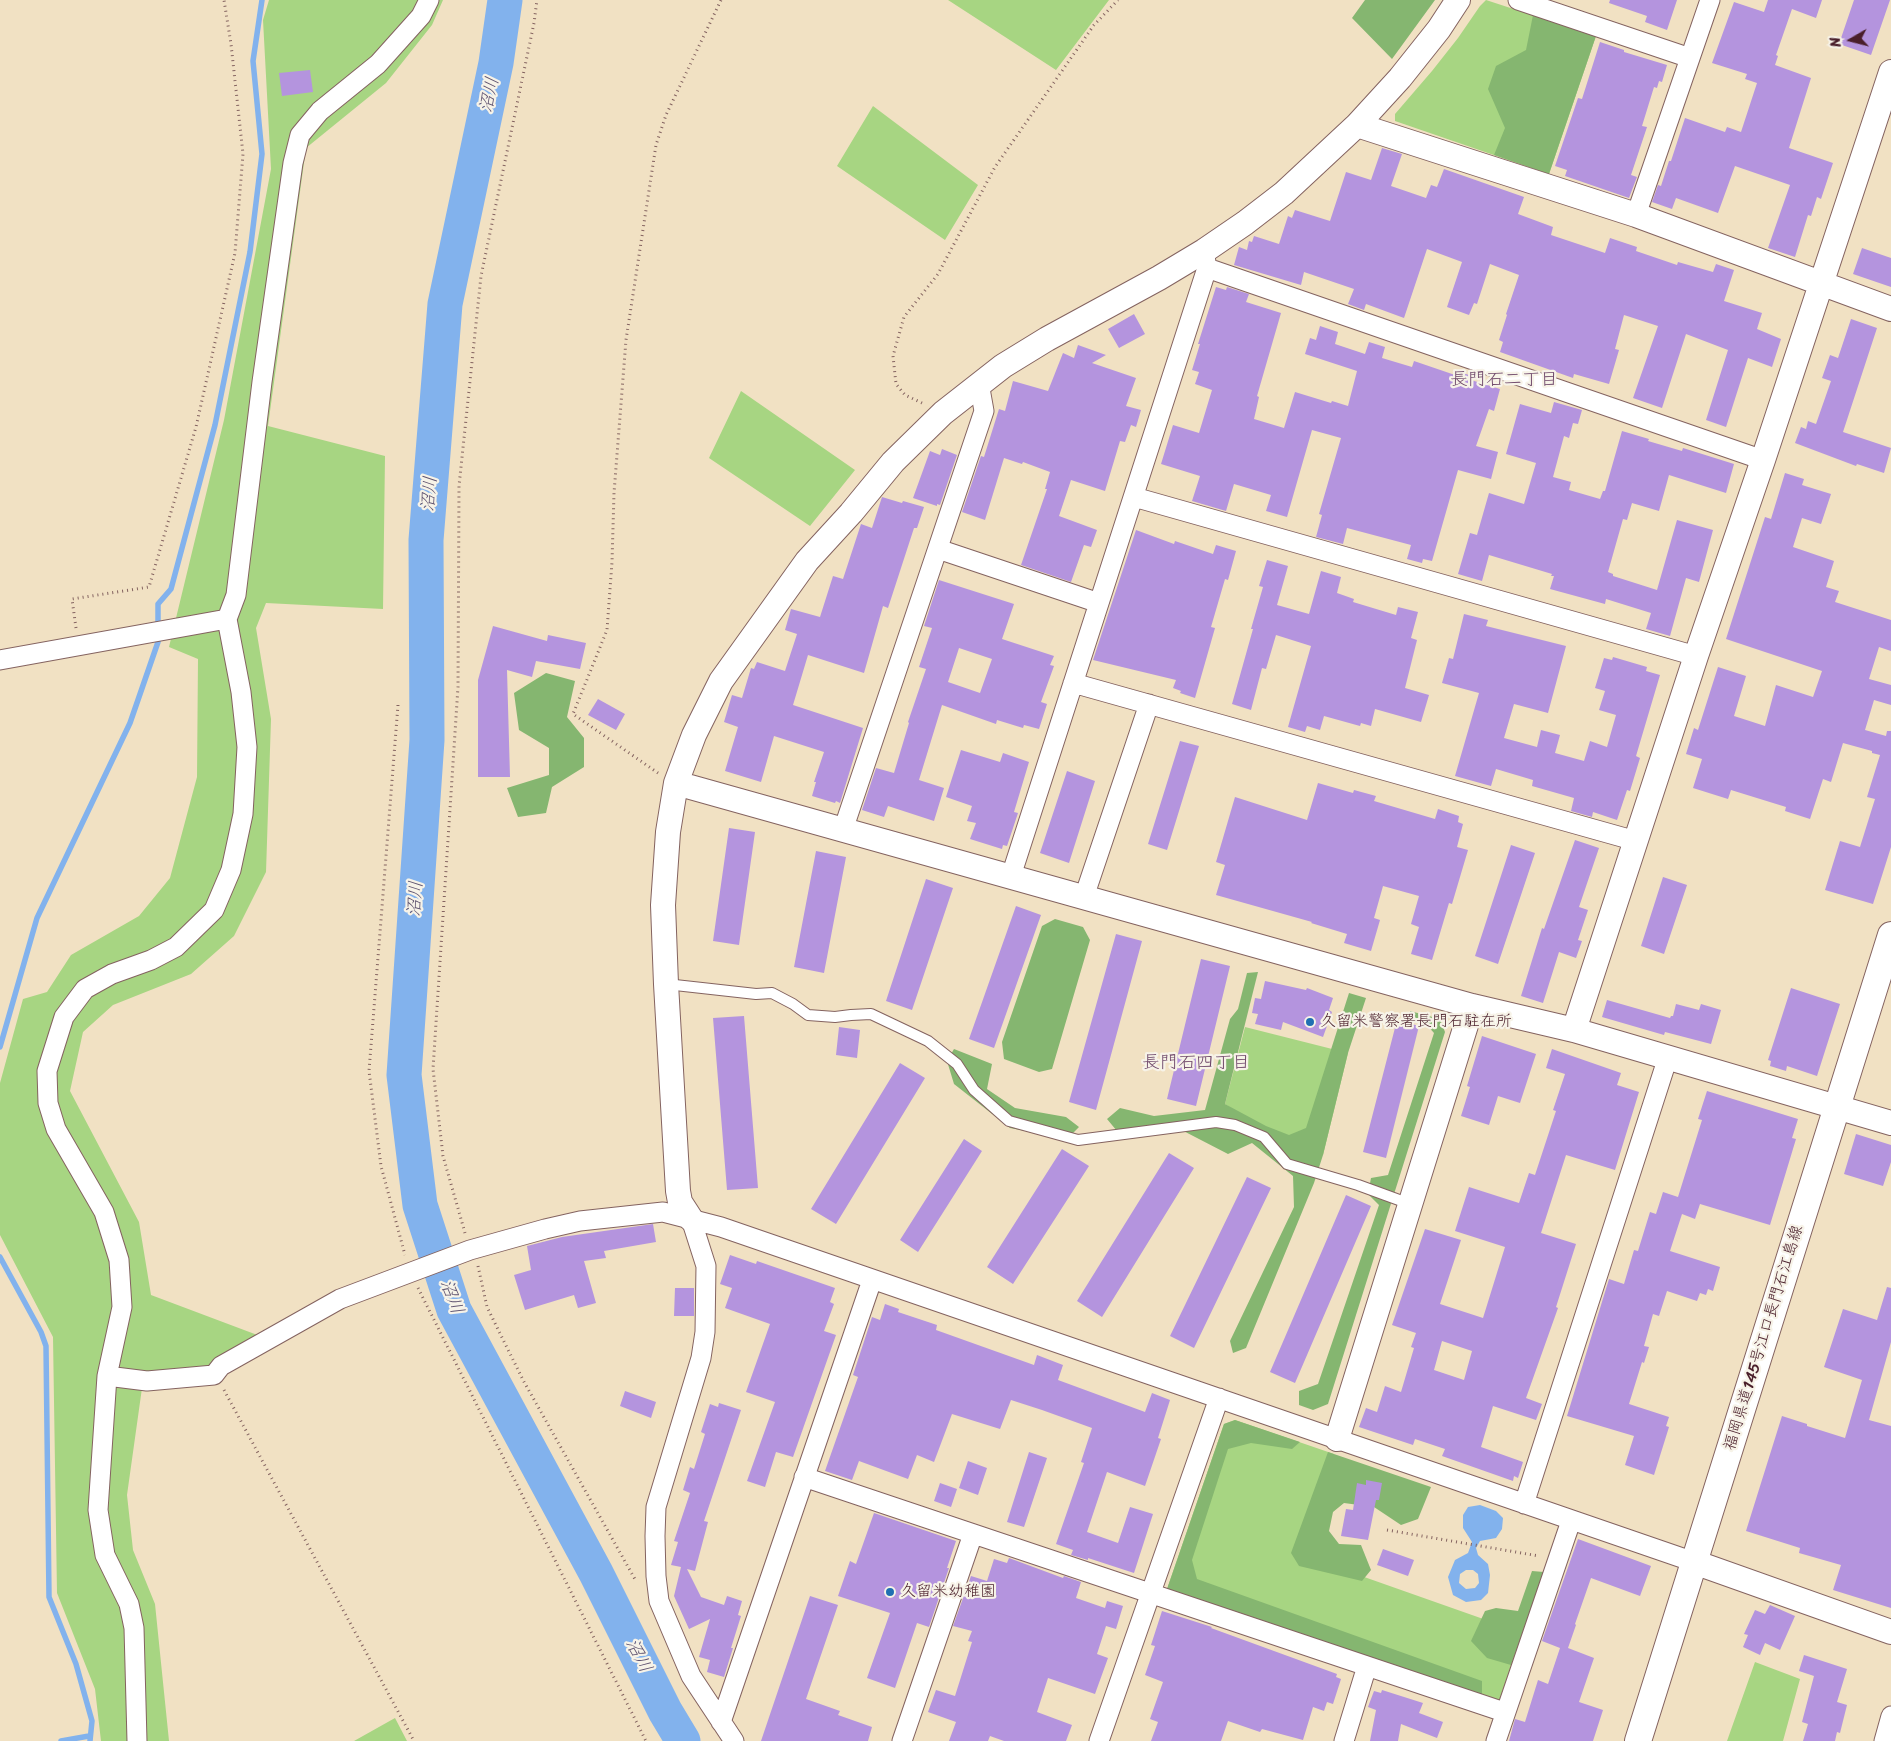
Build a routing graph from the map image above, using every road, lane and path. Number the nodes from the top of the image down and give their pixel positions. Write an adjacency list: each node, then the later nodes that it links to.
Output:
1 (224, 0): 23 (path)
2 (429, 0): 22 (street)
3 (537, 0): 42 (path)
4 (721, 0): 28 (path)
5 (1118, 0): 17 (path)
6 (1458, 0): 11 (street)
7 (1518, 0): 9 (street)
8 (1710, 0): 9 (street)
9 (1690, 58): 12 (street)
10 (1891, 72): 14 (street)
11 (1357, 125): 12 (street); 13 (street)
12 (1636, 215): 14 (street)
13 (1205, 260): 16 (street); 18 (street); 19 (street)
14 (1821, 284): 15 (street); 18 (street)
15 (1891, 309)
16 (979, 383): 17 (street); 20 (street)
17 (943, 413): 28 (street)
18 (1763, 460): 24 (street)
19 (1134, 497): 21 (street); 24 (street)
20 (938, 549): 21 (street); 29 (street)
21 (1099, 602): 26 (street)
22 (226, 618): 23 (street); 45 (street)
23 (78, 646): 25 (street)
24 (1696, 656): 30 (street)
25 (0, 660)
26 (1073, 683): 27 (street); 31 (street)
27 (1149, 704): 30 (street); 32 (street)
28 (676, 783): 29 (street); 34 (street)
29 (843, 830): 31 (street)
30 (1636, 841): 36 (street)
31 (1011, 876): 32 (street)
32 (1084, 897): 35 (street)
33 (1891, 935): 38 (main road, 福岡県道145号江口長門石江島線)
34 (666, 984): 40 (lane); 41 (street)
35 (1472, 1006): 36 (street); 40 (street)
36 (1574, 1030): 37 (street)
37 (1668, 1057): 38 (street); 49 (street)
38 (1837, 1106): 39 (street); 54 (main road, 福岡県道145号江口長門石江島線)
39 (1891, 1123)
40 (1410, 1204): 47 (street)
41 (691, 1219): 42 (street); 43 (street); 56 (street)
42 (470, 1250): 44 (street); 56 (path)
43 (872, 1280): 46 (street); 48 (street)
44 (214, 1374): 45 (street); 63 (path)
45 (107, 1376): 62 (street)
46 (1219, 1398): 47 (street); 55 (street)
47 (1337, 1439): 49 (street)
48 (804, 1477): 52 (street); 61 (street)
49 (1524, 1504): 50 (street)
50 (1571, 1521): 53 (street); 54 (street)
51 (1387, 1530): 53 (path)
52 (973, 1534): 55 (street); 65 (street)
53 (1558, 1559): 59 (street)
54 (1694, 1562): 57 (street); 69 (main road, 福岡県道145号江口長門石江島線)
55 (1151, 1593): 58 (street); 66 (street)
56 (659, 1600): 61 (street)
57 (1891, 1632)
58 (1367, 1666): 59 (street); 67 (street)
59 (1504, 1712): 68 (street)
60 (1891, 1716): 70 (street)
61 (721, 1722): 64 (street)
62 (137, 1741)
63 (414, 1741)
64 (734, 1741)
65 (902, 1741)
66 (1099, 1741)
67 (1344, 1741)
68 (1496, 1741)
69 (1638, 1741)
70 (1884, 1741)

